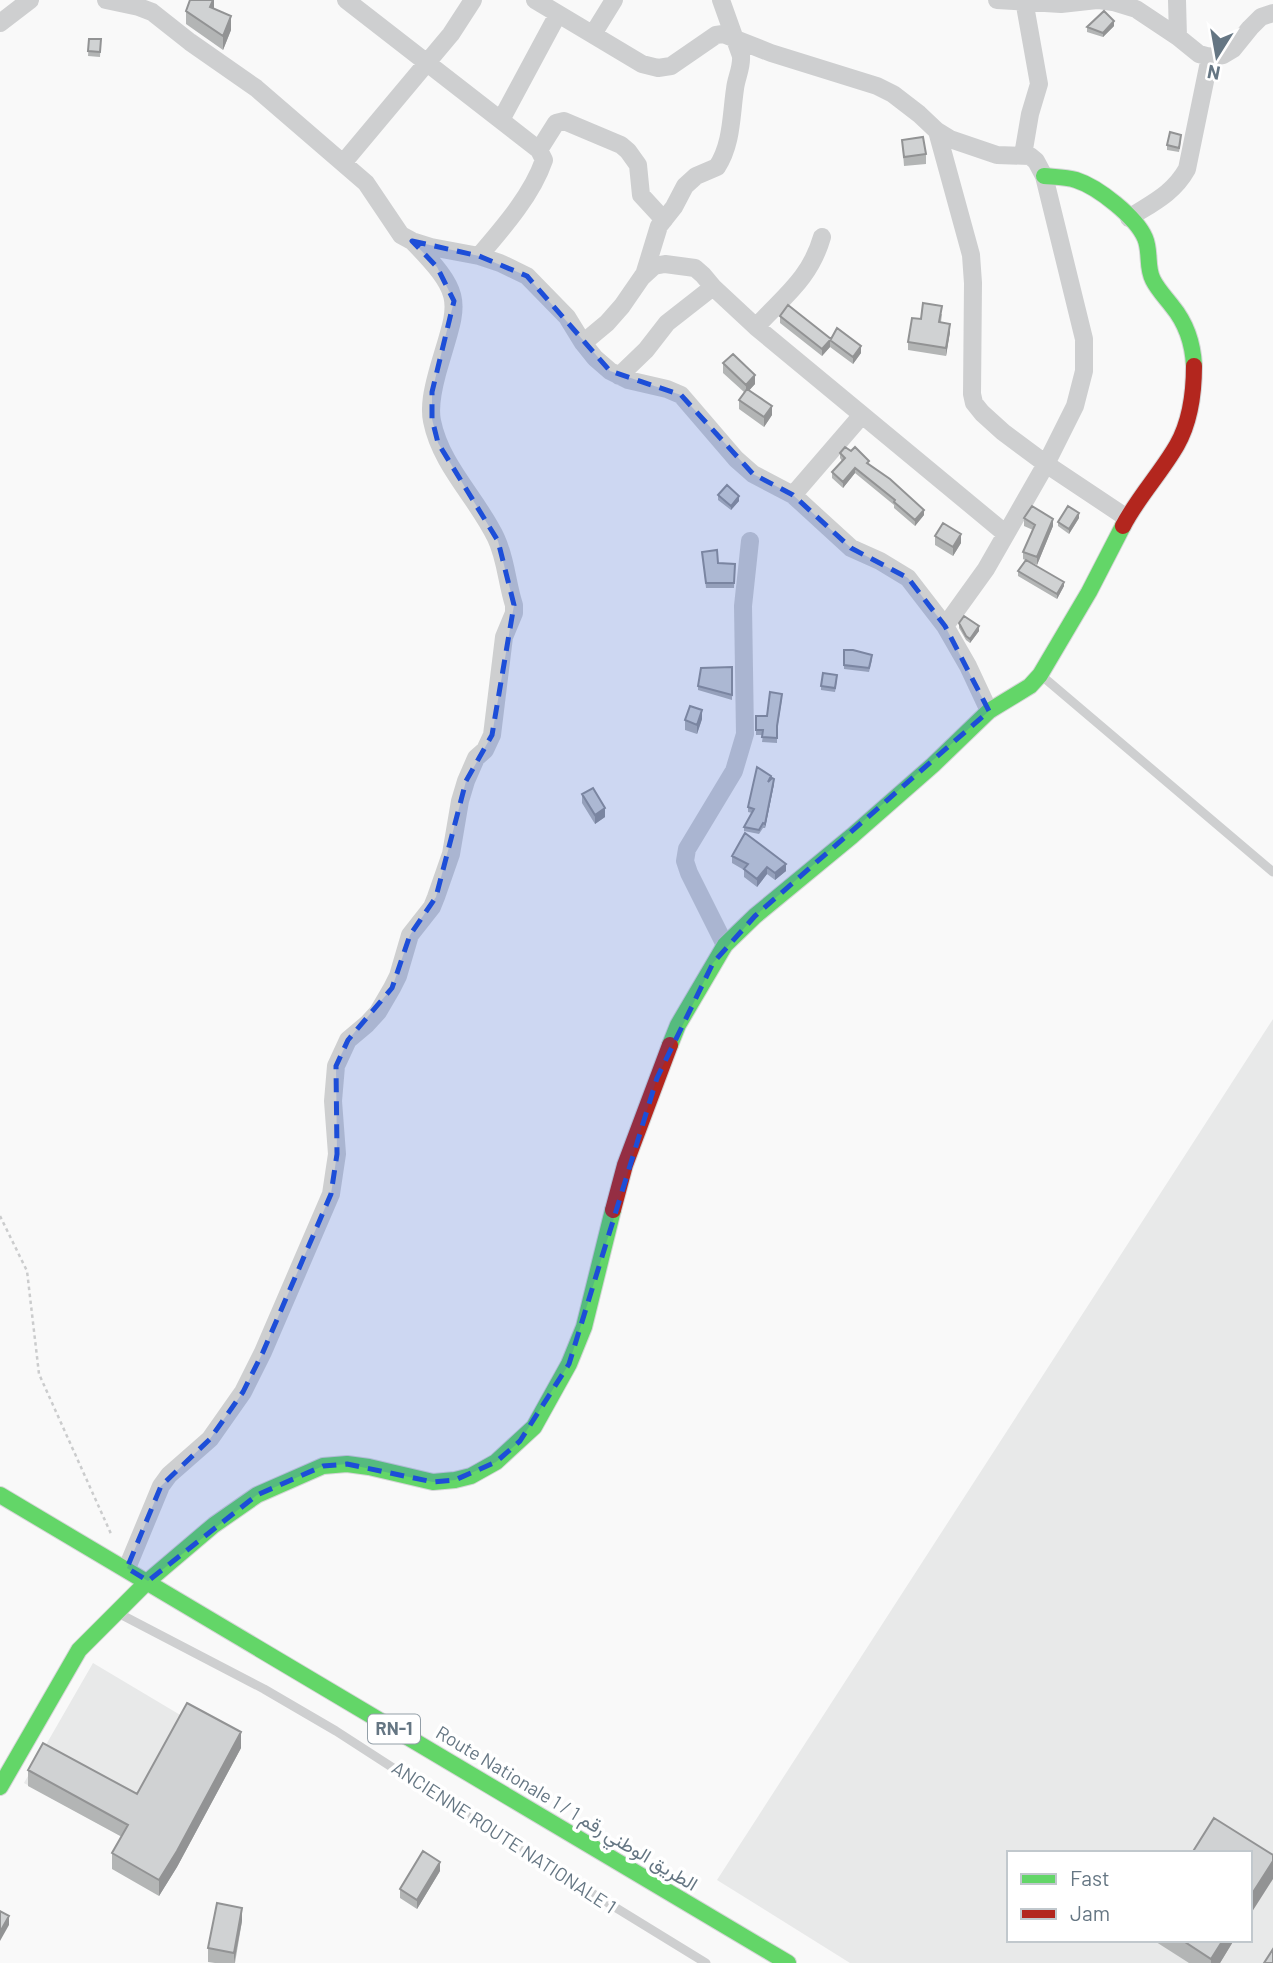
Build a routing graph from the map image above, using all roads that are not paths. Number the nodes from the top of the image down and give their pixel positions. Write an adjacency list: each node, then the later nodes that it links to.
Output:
1 (30, 0): 15 (street)
2 (106, 0): 12 (street)
3 (346, 0): 20 (street)
4 (473, 0): 20 (street)
5 (535, 0): 14 (street)
6 (614, 0): 16 (street)
7 (721, 0): 17 (street)
8 (997, 0): 11 (street)
9 (1098, 0): 11 (street); 18 (street)
10 (1177, 0): 18 (street)
11 (1024, 1): 24 (street)
12 (141, 3): 25 (street)
13 (1273, 13): 19 (street)
14 (558, 14): 16 (street); 21 (street)
15 (0, 23)
16 (593, 34): 17 (street)
17 (733, 36): 22 (street); 28 (street)
18 (1178, 37): 19 (street)
19 (1210, 57): 27 (street)
20 (426, 62): 21 (street); 25 (street)
21 (500, 120): 23 (street)
22 (937, 131): 24 (street); 38 (street)
23 (539, 150): 28 (street); 31 (street)
24 (1023, 155): 26 (street)
25 (343, 163): 30 (street)
26 (1044, 176): 27 (street); 38 (street)
27 (1129, 218): 40 (street)
28 (664, 220): 32 (street)
29 (821, 237): 34 (street)
30 (412, 241): 31 (street); 49 (street)
31 (479, 256): 35 (street)
32 (644, 275): 33 (street); 35 (street)
33 (713, 287): 34 (street); 36 (street)
34 (756, 327): 37 (street)
35 (583, 343): 36 (street)
36 (619, 376): 39 (street)
37 (862, 415): 39 (street); 41 (street)
38 (1046, 464): 40 (street); 41 (street)
39 (793, 495): 43 (street)
40 (1127, 519): 44 (street)
41 (1006, 534): 43 (street)
42 (750, 541): 47 (street)
43 (945, 626): 45 (street)
44 (1040, 675): 45 (street); 46 (lane)
45 (989, 711): 47 (street)
46 (1273, 872)
47 (725, 945): 50 (street)
48 (0, 1495): 49 (street, Route Nationale 1 / الطريق الوطني رقم 1 / RN-1)
49 (127, 1568): 50 (street, Route Nationale 1 / الطريق الوطني رقم 1 / RN-1)
50 (148, 1581): 51 (street); 54 (street, Route Nationale 1 / الطريق الوطني رقم 1 / RN-1)
51 (117, 1612): 52 (street); 53 (lane, ANCIENNE ROUTE NATIONALE 1)
52 (0, 1787)
53 (706, 1963)
54 (788, 1963)

